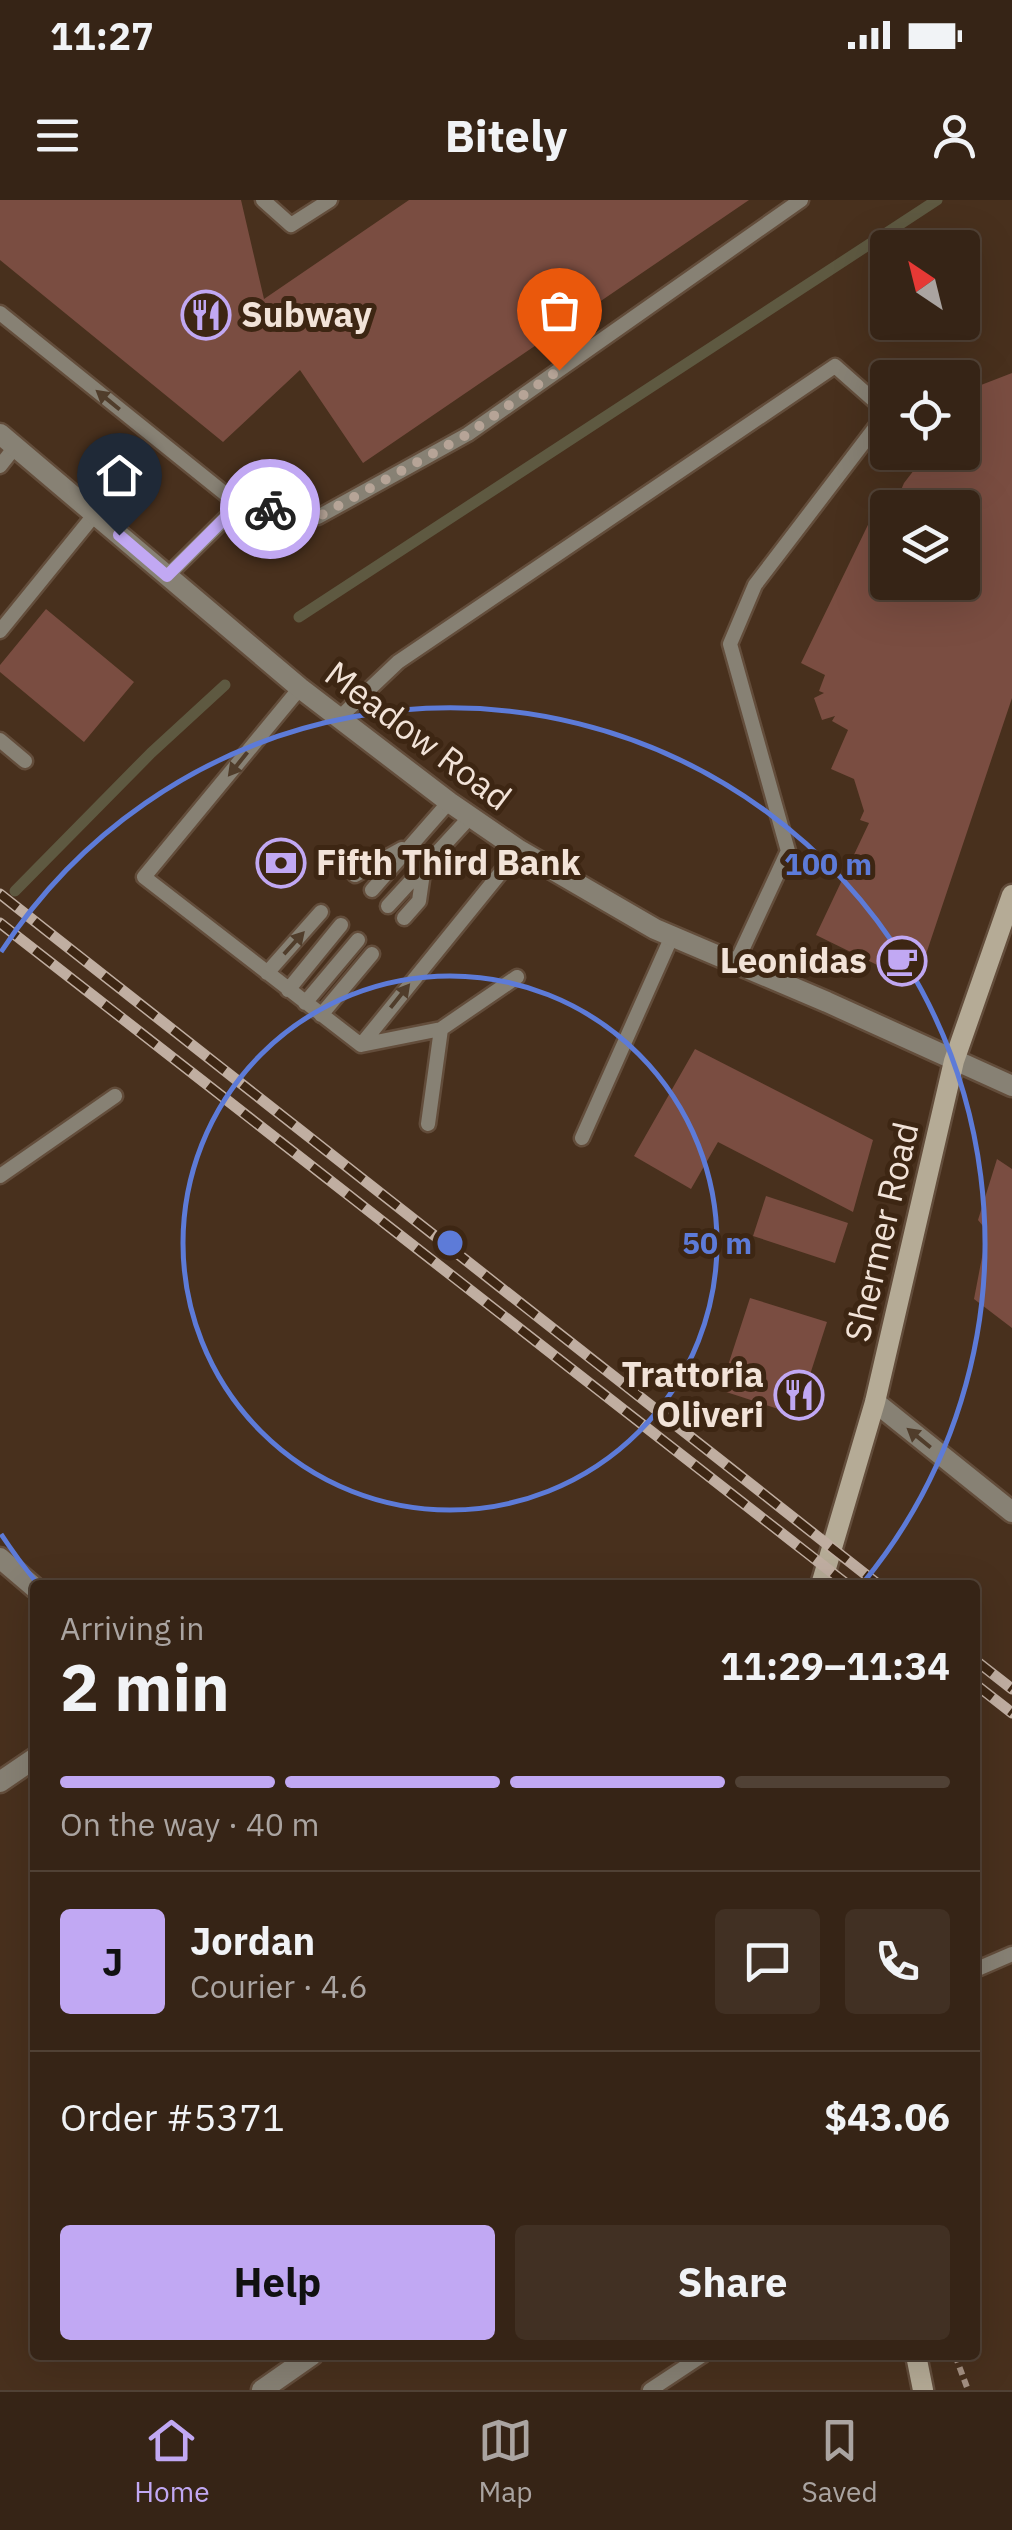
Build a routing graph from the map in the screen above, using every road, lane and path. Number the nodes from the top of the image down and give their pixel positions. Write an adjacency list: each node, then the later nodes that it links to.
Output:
1 (263, 200): 2 (lane)
2 (330, 200)
3 (801, 200): 7 (lane)
4 (0, 314): 7 (lane, one-way to 4)
5 (8, 440): 6 (lane); 8 (street, Meadow Road)
6 (0, 466)
7 (238, 505): 9 (lane)
8 (94, 514): 9 (street, Meadow Road); 10 (lane)
9 (167, 576): 11 (street, Meadow Road)
10 (0, 631)
11 (300, 688): 12 (street, Meadow Road); 31 (lane, one-way to 31)
12 (338, 719): 15 (street, Meadow Road); 30 (lane)
13 (0, 740): 14 (lane)
14 (25, 761)
15 (449, 802): 16 (street, Meadow Road); 17 (lane)
16 (470, 817): 18 (street, Meadow Road); 19 (lane)
17 (412, 844): 20 (lane); 21 (lane)
18 (519, 850): 27 (street, Meadow Road); 37 (lane, one-way to 18)
19 (424, 866): 23 (lane); 25 (lane)
20 (354, 875)
21 (372, 890)
22 (1012, 895): 38 (main road, Shermer Road)
23 (388, 906)
24 (321, 912): 31 (lane, one-way to 24)
25 (404, 918)
26 (341, 925): 33 (lane)
27 (672, 936): 30 (street, Meadow Road); 42 (lane)
28 (358, 940): 34 (lane)
29 (372, 954): 35 (lane)
30 (736, 964): 38 (street, Meadow Road)
31 (267, 973): 33 (lane)
32 (517, 977): 36 (lane)
33 (288, 990): 34 (lane)
34 (305, 1003): 35 (lane)
35 (321, 1015): 37 (lane)
36 (441, 1029): 37 (lane); 41 (lane)
37 (361, 1045)
38 (954, 1061): 39 (street, Meadow Road); 44 (main road, Shermer Road)
39 (1012, 1086)
40 (115, 1096): 43 (lane)
41 (428, 1124)
42 (582, 1138)
43 (0, 1176)
44 (874, 1402): 45 (street, one-way to 44); 47 (main road, Shermer Road)
45 (1012, 1512)
46 (0, 1558): 48 (street)
47 (822, 1580)
48 (30, 1584)
49 (30, 1761): 50 (street)
50 (0, 1782)
51 (1012, 1954): 52 (lane)
52 (980, 1968)
53 (305, 2360): 58 (street)
54 (695, 2360): 59 (lane)
55 (916, 2360): 57 (main road)
56 (957, 2360): 60 (path)
57 (918, 2388)
58 (262, 2390)
59 (650, 2390)
60 (968, 2390)

